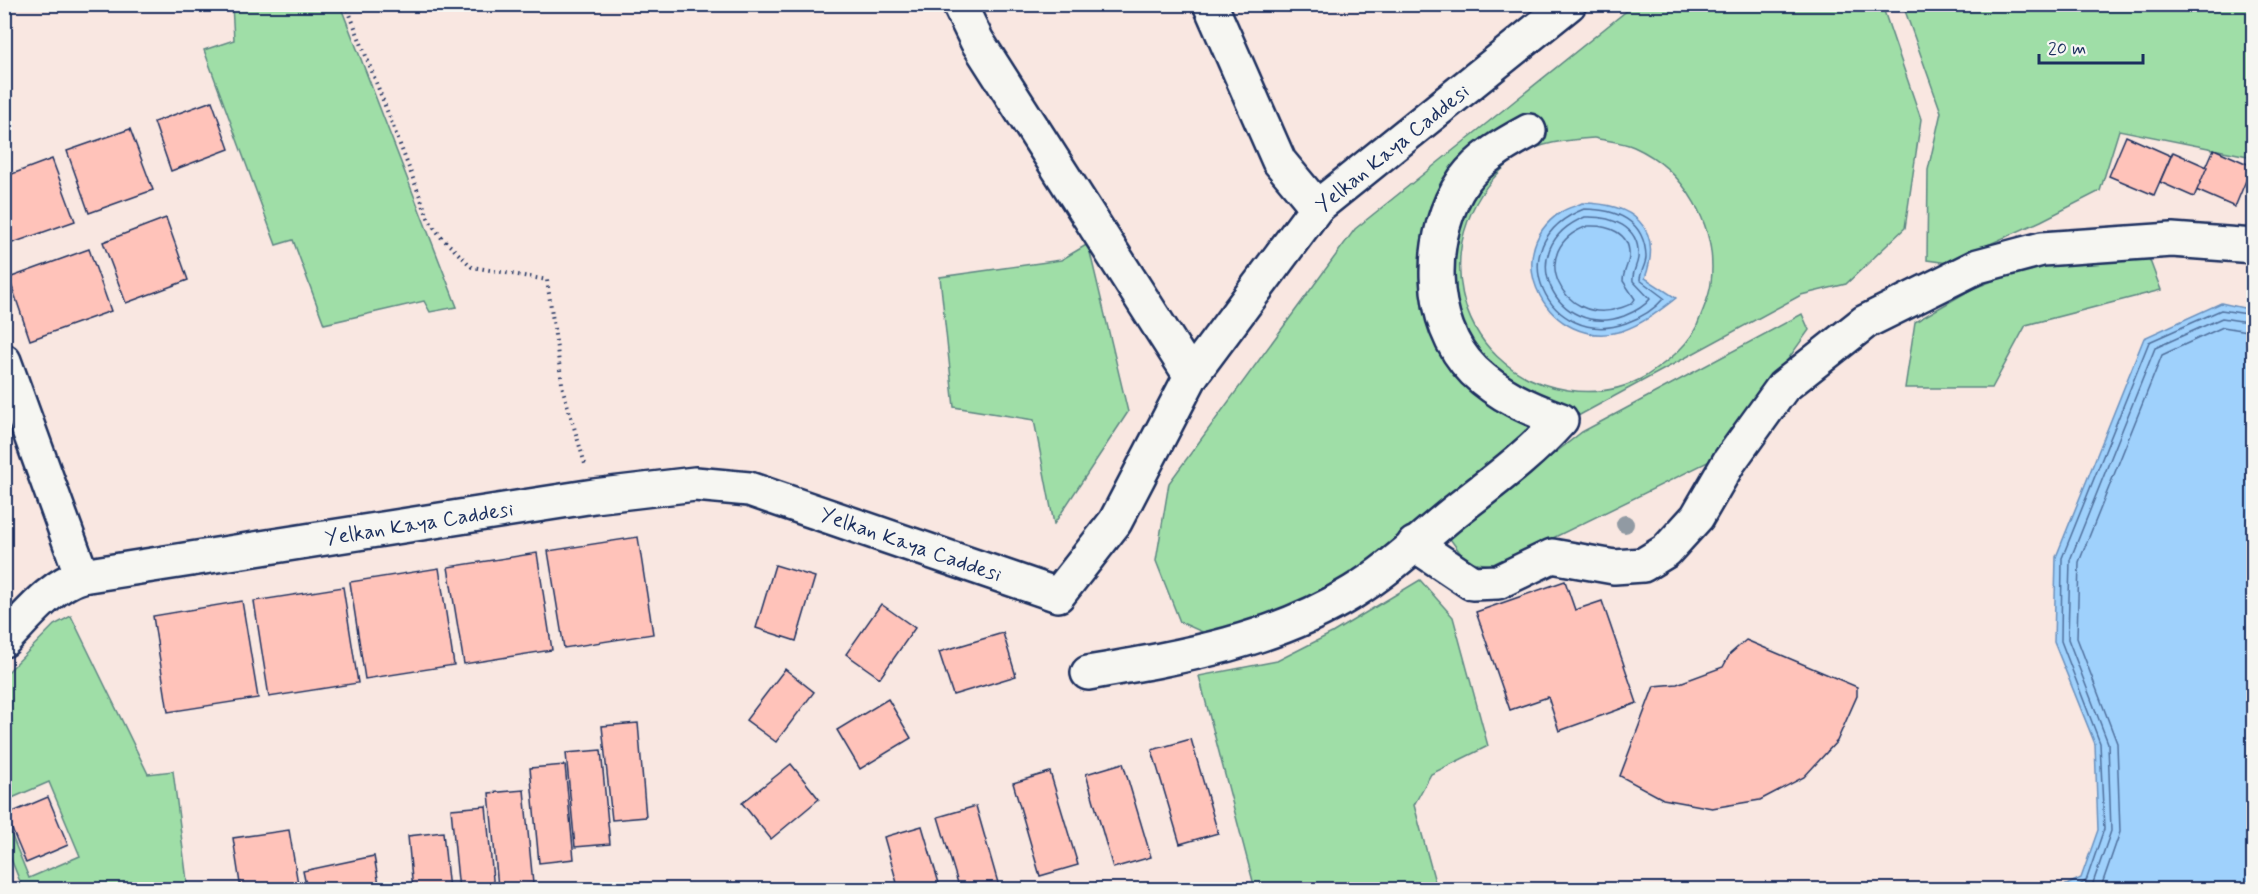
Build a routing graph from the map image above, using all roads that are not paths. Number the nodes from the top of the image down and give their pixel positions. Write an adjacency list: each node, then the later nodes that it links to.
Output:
1 (959, 4): 8 (street)
2 (1210, 4): 5 (street)
3 (1569, 4): 5 (street, Yelkan Kaya Caddesi)
4 (1529, 131): 9 (street)
5 (1317, 207): 8 (street, Yelkan Kaya Caddesi)
6 (2253, 246): 9 (street)
7 (4, 361): 10 (street)
8 (1191, 376): 10 (street, Yelkan Kaya Caddesi)
9 (1414, 544): 12 (street)
10 (82, 576): 11 (street, Yelkan Kaya Caddesi)
11 (4, 640)
12 (1088, 673)

